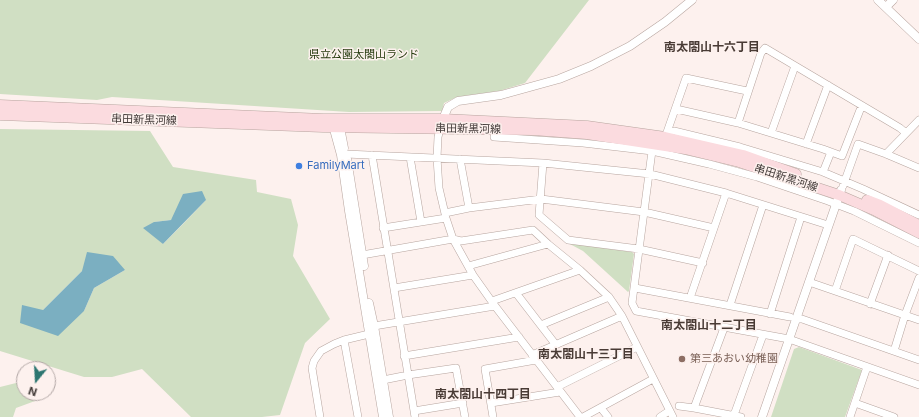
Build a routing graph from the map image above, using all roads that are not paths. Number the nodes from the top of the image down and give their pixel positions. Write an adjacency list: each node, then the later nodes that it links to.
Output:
1 (692, 0): 16 (street)
2 (878, 0): 4 (street)
3 (893, 0): 4 (street)
4 (886, 7): 5 (street)
5 (919, 39)
6 (795, 66): 7 (street); 8 (street); 17 (street)
7 (828, 86): 10 (street); 21 (street)
8 (747, 91): 11 (street); 14 (street)
9 (0, 105): 15 (main road, 串田新黒河線)
10 (863, 106): 18 (street); 23 (street)
11 (676, 109): 14 (street); 19 (street)
12 (0, 115): 15 (main road, 串田新黒河線)
13 (919, 120): 18 (street)
14 (738, 122): 17 (street)
15 (336, 123): 16 (main road, 串田新黒河線); 24 (street); 48 (street)
16 (441, 124): 19 (main road, 串田新黒河線); 28 (street); 35 (main road, 串田新黒河線)
17 (771, 133): 21 (street)
18 (906, 133): 25 (street)
19 (666, 135): 32 (street); 35 (main road, 串田新黒河線)
20 (494, 137): 22 (street)
21 (806, 144): 23 (street)
22 (652, 151): 33 (street); 35 (street)
23 (831, 152): 32 (street)
24 (346, 154): 26 (street); 48 (street)
25 (886, 154): 31 (street); 35 (street)
26 (372, 155): 27 (street); 46 (street)
27 (410, 157): 28 (street); 43 (street)
28 (437, 158): 29 (street); 40 (street)
29 (460, 159): 30 (street); 38 (street)
30 (543, 163): 33 (street); 36 (street)
31 (919, 168)
32 (823, 172): 35 (street)
33 (650, 174): 34 (street); 39 (street)
34 (726, 193): 37 (street); 47 (street)
35 (840, 193): 41 (street); 44 (street); 45 (main road, 串田新黒河線); 49 (main road, 串田新黒河線); 51 (street)
36 (541, 199): 38 (street); 39 (street); 53 (street)
37 (763, 205): 42 (street); 72 (street)
38 (469, 208): 40 (street)
39 (644, 212): 47 (street); 53 (street)
40 (445, 215): 43 (street); 50 (street)
41 (919, 215)
42 (801, 217): 44 (street); 73 (street)
43 (421, 222): 46 (street)
44 (828, 225): 63 (street)
45 (919, 225)
46 (384, 228): 54 (street)
47 (714, 228): 57 (street)
48 (356, 233): 55 (street); 82 (street)
49 (919, 233)
50 (453, 239): 52 (street); 54 (street); 58 (street)
51 (919, 243)
52 (548, 244): 58 (street); 59 (street)
53 (639, 249): 57 (street); 65 (street)
54 (387, 251): 55 (street); 64 (street)
55 (362, 255): 80 (street)
56 (888, 255): 60 (street); 66 (street); 71 (street)
57 (703, 263): 69 (street)
58 (468, 266): 61 (street)
59 (580, 270): 67 (street); 68 (street)
60 (919, 271)
61 (473, 275): 64 (street); 70 (street)
62 (919, 278): 74 (street)
63 (809, 282): 66 (street); 76 (street)
64 (394, 288): 78 (street)
65 (635, 288): 69 (street); 81 (street)
66 (835, 292): 71 (street)
67 (516, 293): 70 (street); 79 (street)
68 (609, 297): 75 (street); 79 (street)
69 (690, 298): 72 (street)
70 (493, 304): 78 (street); 84 (street)
71 (870, 304): 74 (street)
72 (730, 305): 73 (street)
73 (770, 314): 76 (street)
74 (905, 315): 77 (street); 89 (street)
75 (622, 316): 87 (street); 88 (street)
76 (793, 318): 85 (street); 89 (street)
77 (919, 320)
78 (398, 322): 80 (street); 90 (street)
79 (541, 325): 87 (street)
80 (374, 326): 96 (street)
81 (724, 328): 83 (street); 104 (street)
82 (369, 334): 86 (street); 111 (street)
83 (763, 335): 85 (street); 108 (street)
84 (519, 337): 90 (street); 91 (street)
85 (789, 339): 93 (street); 118 (street)
86 (344, 340): 109 (street); 110 (street)
87 (556, 345): 91 (street)
88 (637, 347): 95 (street); 98 (street)
89 (894, 352): 92 (street)
90 (404, 356): 94 (street)
91 (534, 357): 98 (street); 100 (street)
92 (919, 360)
93 (867, 367): 97 (street); 101 (street)
94 (408, 375): 96 (street); 99 (street); 105 (street)
95 (653, 379): 103 (street); 106 (street)
96 (383, 380): 112 (street)
97 (919, 385)
98 (559, 389): 100 (street); 115 (street)
99 (463, 403): 105 (street); 113 (street)
100 (491, 403): 114 (street)
101 (855, 403): 107 (street); 119 (street)
102 (679, 406): 104 (street)
103 (601, 408): 115 (street); 116 (street)
104 (694, 408): 108 (street)
105 (414, 414)
106 (671, 414): 117 (street)
107 (873, 414): 120 (street)
108 (737, 416)
109 (320, 417)
110 (358, 417)
111 (383, 417)
112 (389, 417)
113 (465, 417)
114 (493, 417)
115 (581, 417)
116 (608, 417)
117 (660, 417)
118 (762, 417)
119 (850, 417)
120 (894, 417)

